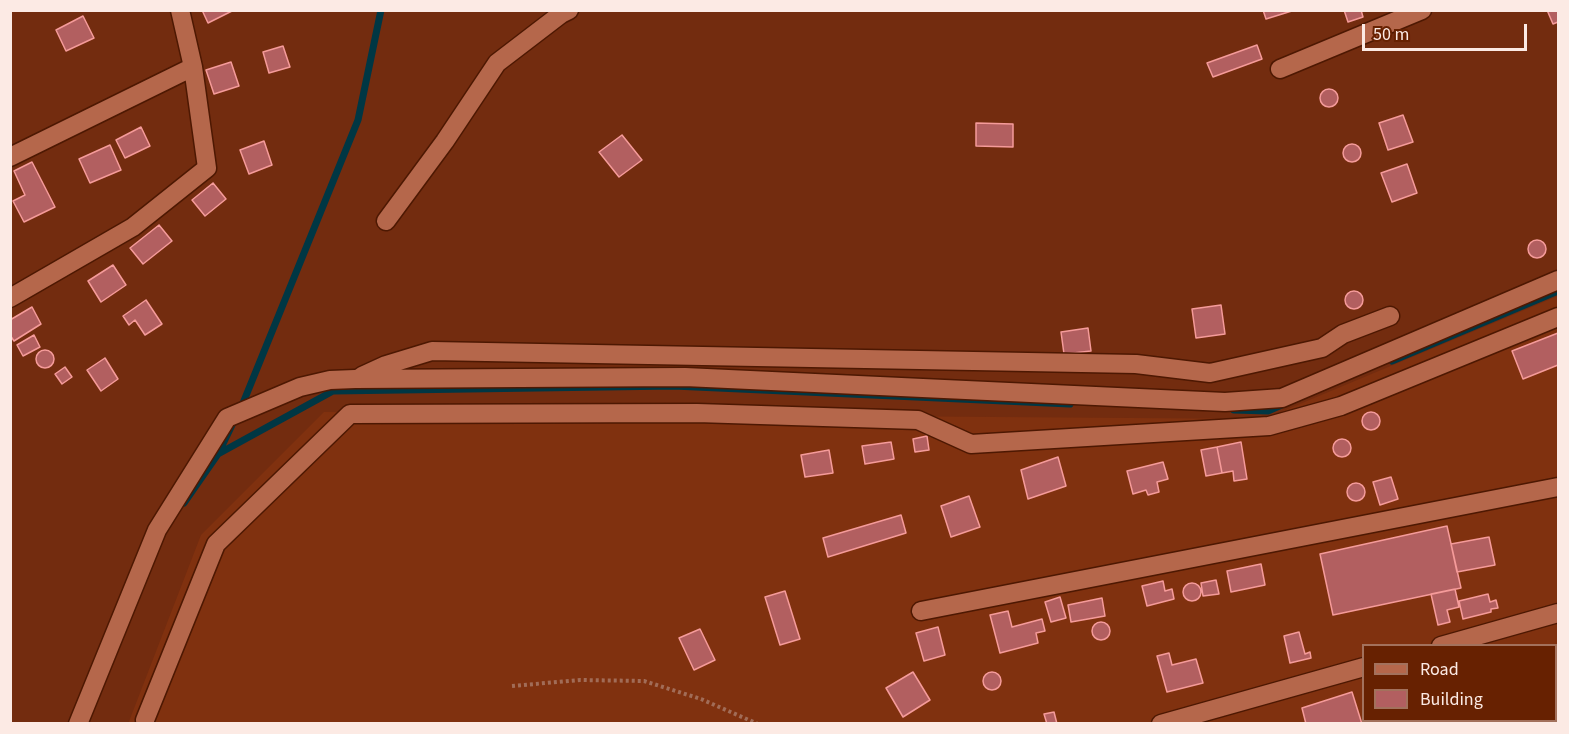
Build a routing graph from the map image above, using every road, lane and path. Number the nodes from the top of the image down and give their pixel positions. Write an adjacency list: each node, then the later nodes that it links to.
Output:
1 (180, 10): 4 (street)
2 (569, 10): 7 (street)
3 (1422, 10): 5 (street)
4 (193, 67): 6 (street); 9 (street)
5 (1280, 69)
6 (10, 157)
7 (386, 221)
8 (1558, 280): 12 (street)
9 (10, 298)
10 (1390, 316): 12 (street)
11 (1558, 317): 19 (street)
12 (355, 379): 20 (street)
13 (1558, 487): 14 (street)
14 (921, 611)
15 (1558, 613): 16 (street)
16 (1445, 644)
17 (1362, 668): 22 (street)
18 (513, 686): 21 (path)
19 (145, 720)
20 (78, 723)
21 (758, 723)
22 (1161, 723)

